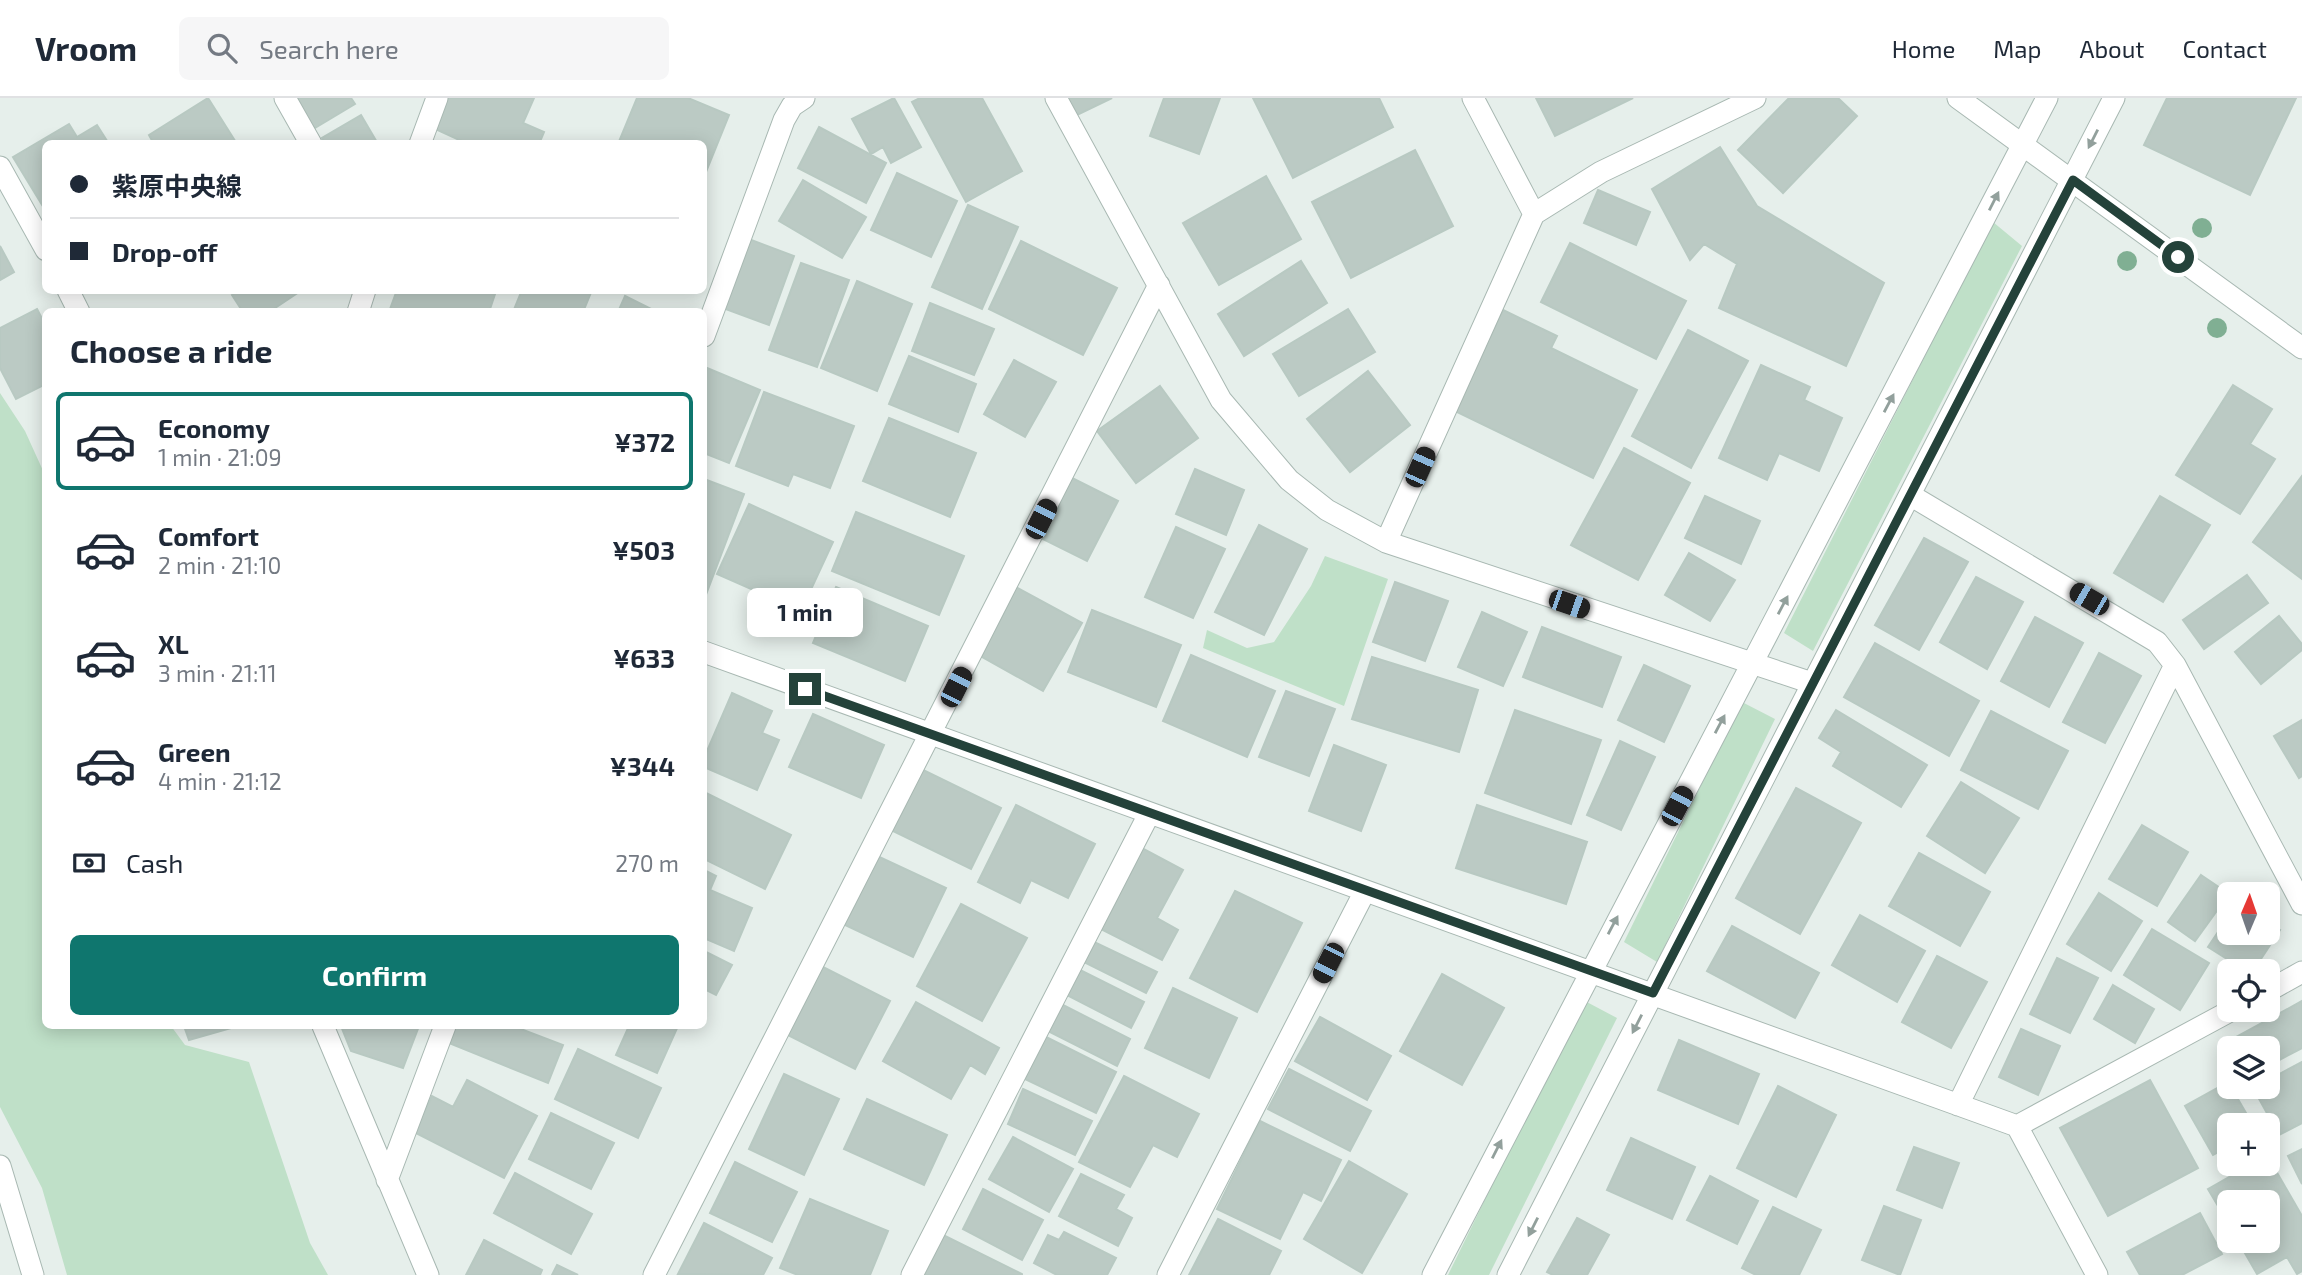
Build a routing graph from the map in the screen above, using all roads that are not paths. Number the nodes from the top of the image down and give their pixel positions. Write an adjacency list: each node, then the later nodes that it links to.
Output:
1 (285, 98): 10 (street)
2 (437, 98): 11 (street)
3 (803, 98): 18 (street)
4 (1056, 98): 17 (street)
5 (1473, 98): 15 (street)
6 (1755, 98): 15 (street)
7 (1958, 98): 12 (street)
8 (2047, 98): 12 (street)
9 (2114, 98): 14 (street, one-way to 14)
10 (309, 140)
11 (421, 140)
12 (2022, 147): 14 (street); 23 (street, one-way to 12)
13 (0, 167): 16 (street)
14 (2073, 180): 19 (street); 20 (street)
15 (1534, 214): 21 (street)
16 (42, 243)
17 (1159, 285): 21 (street); 26 (street)
18 (707, 328)
19 (2302, 348)
20 (1910, 495): 24 (street); 25 (street)
21 (1386, 542): 23 (street)
22 (707, 653): 26 (street)
23 (1752, 665): 25 (street); 30 (street, one-way to 23)
24 (2175, 665): 29 (street); 37 (street)
25 (1812, 683): 33 (street)
26 (932, 735): 27 (street); 43 (street)
27 (1149, 814): 28 (street); 44 (street)
28 (1365, 891): 30 (street); 45 (street)
29 (2302, 904)
30 (1590, 970): 33 (street); 46 (street, one-way to 30)
31 (2302, 972): 32 (street)
32 (2280, 984)
33 (1653, 993): 37 (street); 47 (street, one-way to 47)
34 (2217, 1018): 38 (street)
35 (324, 1029): 40 (street)
36 (444, 1029): 40 (street)
37 (1958, 1105): 38 (street)
38 (2017, 1126): 48 (street)
39 (0, 1166): 41 (street)
40 (387, 1180): 42 (street)
41 (33, 1275)
42 (428, 1275)
43 (654, 1275)
44 (912, 1275)
45 (1168, 1275)
46 (1433, 1275)
47 (1508, 1275)
48 (2097, 1275)

